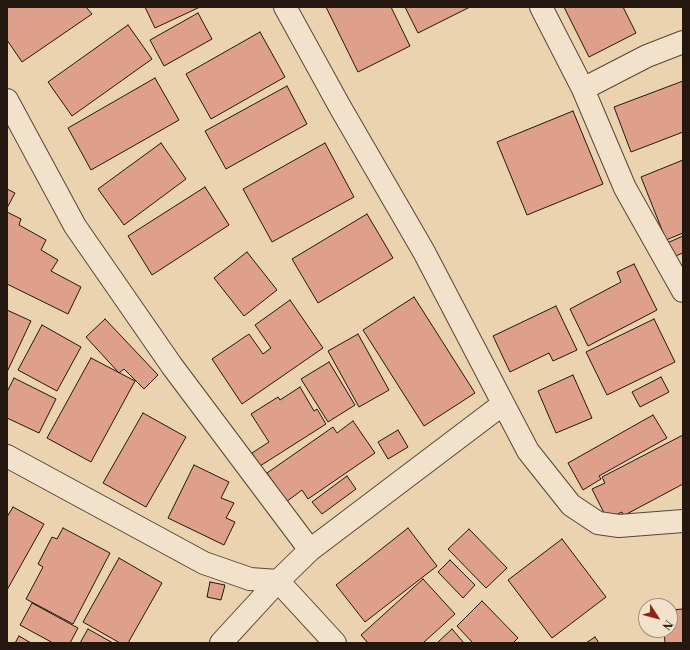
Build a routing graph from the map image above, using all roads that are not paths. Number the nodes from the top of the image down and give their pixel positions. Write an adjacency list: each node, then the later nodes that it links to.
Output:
1 (286, 7): 7 (street)
2 (540, 7): 4 (street)
3 (683, 42): 4 (street)
4 (583, 89): 6 (street)
5 (7, 100): 10 (street)
6 (683, 291)
7 (503, 404): 9 (street); 10 (street)
8 (7, 456): 11 (street)
9 (683, 521)
10 (310, 550): 11 (street)
11 (278, 581): 12 (street); 13 (street)
12 (221, 643)
13 (335, 643)

